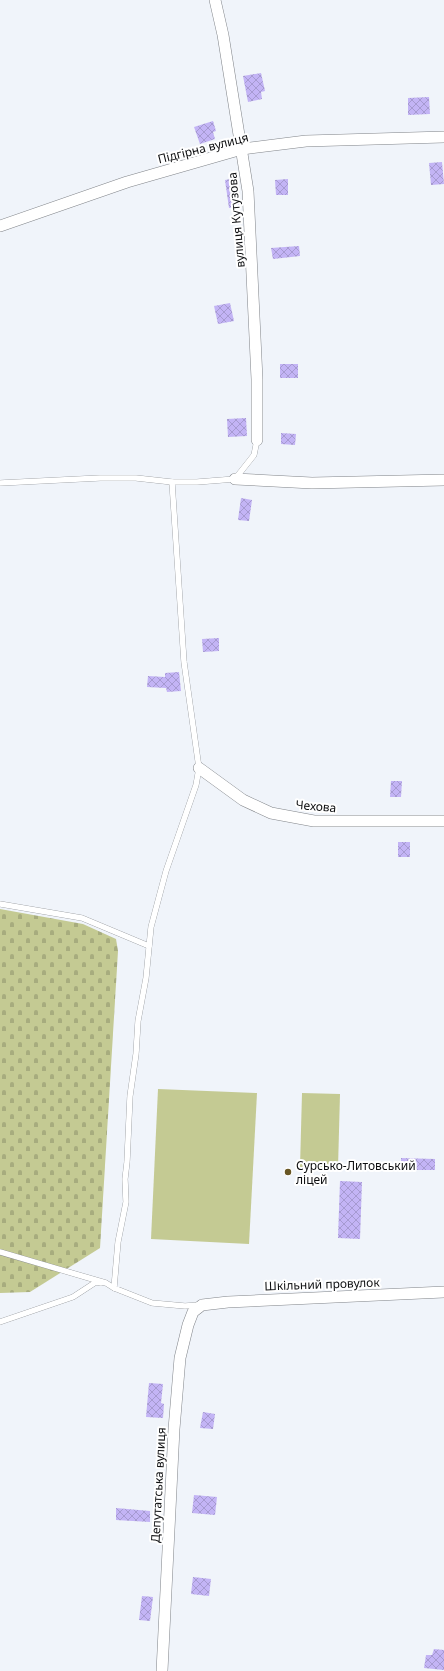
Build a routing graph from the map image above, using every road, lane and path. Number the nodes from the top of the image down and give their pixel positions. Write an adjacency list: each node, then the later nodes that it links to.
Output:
1 (215, 0): 3 (street, вулиця Кутузова)
2 (444, 137): 3 (street, Підгірна вулиця)
3 (242, 149): 4 (street, Підгірна вулиця); 5 (street, вулиця Кутузова)
4 (0, 226)
5 (257, 440): 6 (lane)
6 (235, 479): 7 (street); 8 (lane)
7 (444, 480)
8 (172, 482): 9 (lane); 10 (lane)
9 (0, 483)
10 (199, 768): 11 (street, Чехова); 13 (lane)
11 (444, 821)
12 (0, 904): 13 (lane)
13 (149, 946): 16 (lane)
14 (0, 1252): 15 (lane)
15 (106, 1283): 16 (lane); 19 (lane)
16 (114, 1288): 18 (lane)
17 (444, 1292): 18 (street, Шкільний провулок)
18 (202, 1305): 20 (street, Депутатська вулиця)
19 (0, 1322)
20 (162, 1671)

